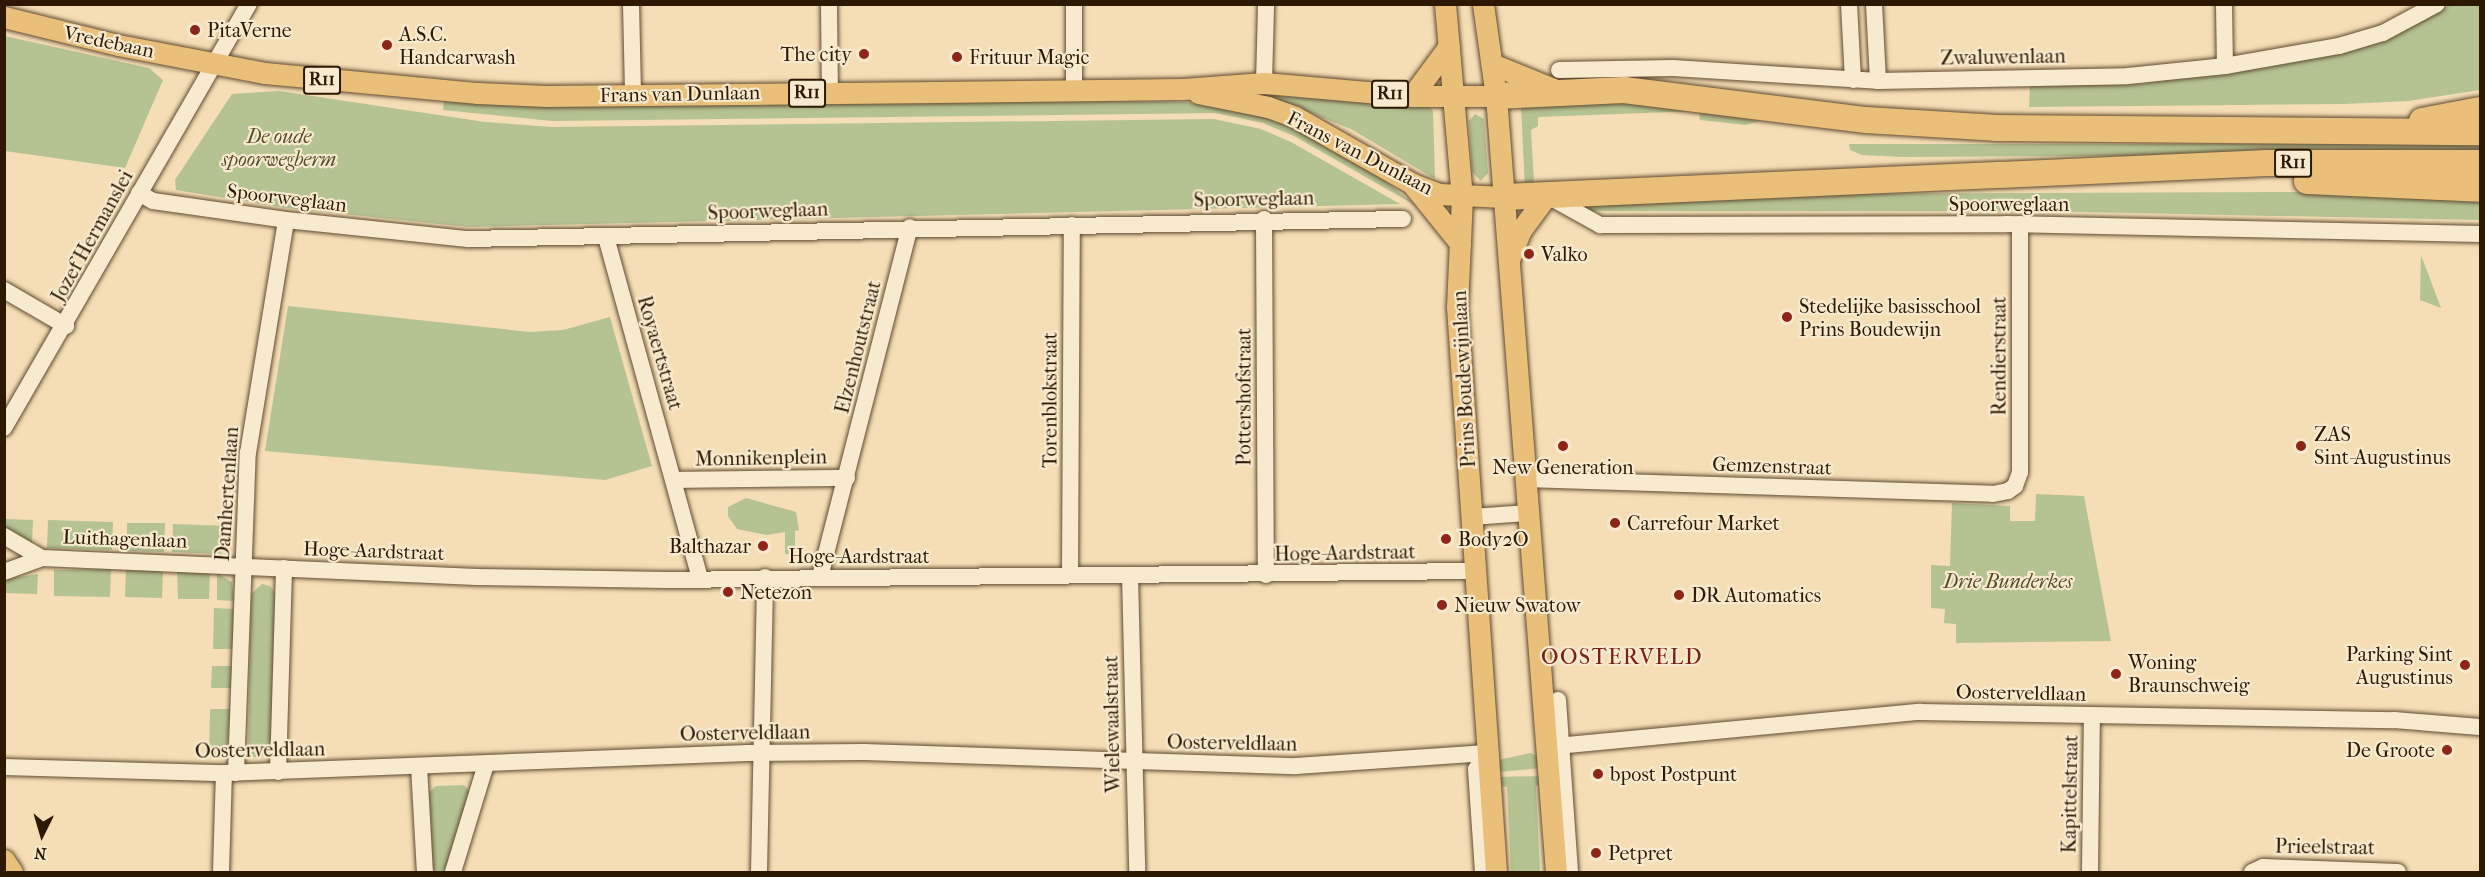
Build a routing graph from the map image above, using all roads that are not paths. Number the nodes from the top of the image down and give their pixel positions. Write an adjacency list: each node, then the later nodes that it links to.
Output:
1 (249, 4): 14 (street, Jozef Hermanslei)
2 (631, 4): 24 (street)
3 (829, 4): 23 (street)
4 (1074, 4): 21 (street)
5 (1266, 4): 20 (street)
6 (1445, 4): 13 (main road, Prins Boudewijnlaan)
7 (1484, 4): 15 (main road)
8 (1849, 4): 17 (street)
9 (1874, 4): 19 (street)
10 (2224, 4): 16 (street)
11 (2437, 4): 16 (street, Zwaluwenlaan)
12 (4, 17): 14 (main road, Vredebaan / R11)
13 (1449, 46): 25 (main road); 27 (main road, Prins Boudewijnlaan)
14 (214, 63): 24 (main road, Frans van Dunlaan / R11); 35 (street, Jozef Hermanslei)
15 (1492, 64): 18 (main road); 26 (main road)
16 (2225, 66): 19 (street, Zwaluwenlaan)
17 (1853, 80): 18 (street, Zwaluwenlaan); 19 (street, Zwaluwenlaan)
18 (1559, 81): 26 (highway, R11); 30 (highway, R11)
19 (1878, 81)
20 (1264, 83): 22 (main road, Frans van Dunlaan / R11); 25 (main road, Frans van Dunlaan / R11)
21 (1074, 89): 22 (main road, Frans van Dunlaan / R11); 23 (main road, Frans van Dunlaan / R11)
22 (1183, 89): 33 (main road, Frans van Dunlaan / R11)
23 (830, 93): 24 (main road, Frans van Dunlaan / R11)
24 (633, 95)
25 (1412, 96): 27 (main road, Frans van Dunlaan / R11)
26 (1496, 96): 27 (main road, Frans van Dunlaan / R11); 38 (main road)
27 (1455, 97): 37 (main road, Prins Boudewijnlaan)
28 (2481, 110): 30 (highway)
29 (2481, 132): 30 (highway, R11)
30 (2366, 133)
31 (2481, 163): 32 (highway, R11)
32 (2106, 170): 34 (highway); 36 (highway, R11)
33 (1413, 184): 37 (main road, Frans van Dunlaan / R11); 47 (main road)
34 (2481, 189)
35 (139, 193): 41 (street, Spoorweglaan); 50 (street, Jozef Hermanslei)
36 (1545, 195): 38 (highway, R11); 42 (street, Spoorweglaan); 48 (main road)
37 (1462, 197): 38 (main road, Frans van Dunlaan / R11); 47 (main road, Prins Boudewijnlaan)
38 (1504, 197): 48 (main road)
39 (1264, 219): 40 (street, Spoorweglaan); 43 (street, Spoorweglaan); 66 (street, Pottershofstraat)
40 (1403, 219)
41 (286, 220): 46 (street, Spoorweglaan); 60 (street, Damhertenlaan)
42 (2020, 224): 45 (street, Spoorweglaan); 55 (street, Rendierstraat)
43 (1072, 225): 44 (street, Spoorweglaan); 64 (street, Torenblokstraat)
44 (910, 227): 46 (street, Spoorweglaan); 52 (street, Elzenhoutstraat)
45 (2481, 234)
46 (606, 237): 54 (street, Royaertstraat)
47 (1460, 243): 57 (main road, Prins Boudewijnlaan)
48 (1507, 263): 53 (main road)
49 (4, 290): 50 (street)
50 (66, 326): 51 (street, Jozef Hermanslei)
51 (4, 428)
52 (847, 478): 54 (street, Monnikenplein); 68 (street, Monnikenplein)
53 (1525, 478): 55 (street, Gemzenstraat); 56 (main road)
54 (674, 480): 69 (street, Monnikenplein)
55 (2015, 486)
56 (1528, 513): 57 (street); 73 (main road)
57 (1473, 517): 62 (main road, Prins Boudewijnlaan)
58 (4, 536): 59 (street, Luithagenlaan)
59 (42, 558): 60 (street, Luithagenlaan); 63 (street, Luithagenlaan)
60 (243, 565): 61 (street, Hoge-Aardstraat); 81 (street, Damhertenlaan)
61 (284, 568): 69 (street, Hoge-Aardstraat); 80 (street)
62 (1476, 571): 66 (street, Hoge-Aardstraat); 75 (main road, Prins Boudewijnlaan)
63 (4, 572)
64 (1070, 575): 65 (street, Hoge-Aardstraat); 68 (street, Hoge-Aardstraat)
65 (1131, 575): 66 (street, Hoge-Aardstraat); 76 (street, Wielewaalstraat)
66 (1266, 575)
67 (765, 577): 68 (street, Hoge-Aardstraat); 69 (street, Hoge-Aardstraat); 74 (street)
68 (820, 577)
69 (700, 578)
70 (1558, 700): 73 (street)
71 (2092, 715): 72 (street, Oosterveldlaan); 73 (street, Oosterveldlaan); 93 (street, Kapittelstraat)
72 (2481, 727)
73 (1554, 747): 91 (main road); 92 (street)
74 (763, 753): 76 (street, Oosterveldlaan); 77 (street, Oosterveldlaan); 87 (street)
75 (1487, 753): 76 (street, Oosterveldlaan); 89 (street, Prins Boudewijnlaan); 90 (main road, Prins Boudewijnlaan)
76 (1134, 761): 88 (street, Wielewaalstraat)
77 (486, 764): 78 (street, Oosterveldlaan); 86 (street)
78 (419, 766): 80 (street, Oosterveldlaan); 85 (street)
79 (4, 767): 81 (street, Oosterveldlaan)
80 (278, 772): 81 (street, Oosterveldlaan)
81 (230, 773): 84 (street, Damhertenlaan)
82 (4, 860): 83 (main road)
83 (12, 873)
84 (221, 873)
85 (425, 873)
86 (453, 873)
87 (759, 873)
88 (1137, 873)
89 (1483, 873)
90 (1496, 873)
91 (1556, 873)
92 (1570, 873)
93 (2090, 873)
94 (2252, 873): 95 (street, Prieelstraat)
95 (2398, 873)

